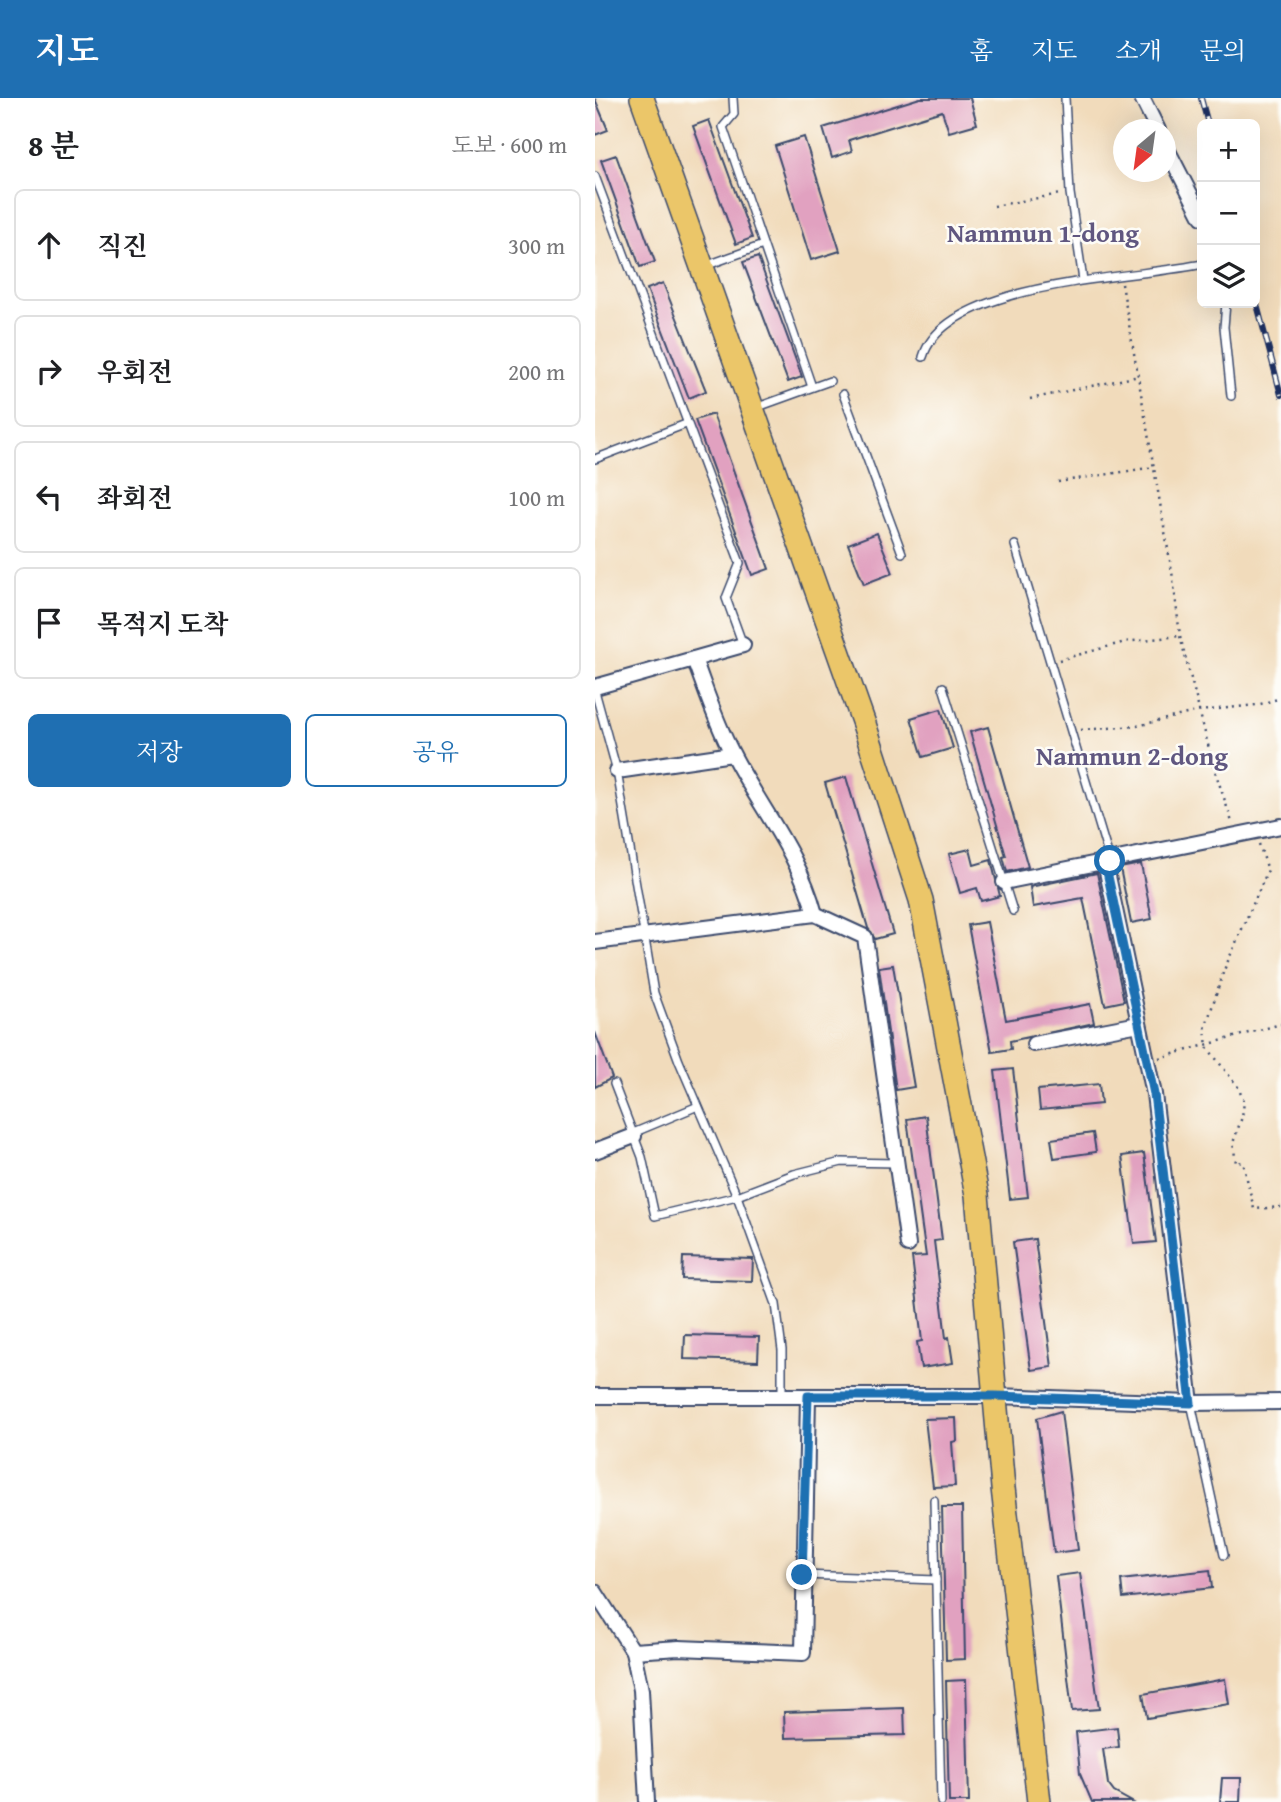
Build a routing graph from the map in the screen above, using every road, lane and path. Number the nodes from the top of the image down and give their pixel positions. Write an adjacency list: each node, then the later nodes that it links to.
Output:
1 (642, 98): 13 (main road)
2 (733, 98): 11 (lane)
3 (1065, 98): 8 (lane)
4 (1142, 98): 5 (street)
5 (1152, 119)
6 (1176, 166): 10 (street)
7 (595, 176): 25 (lane)
8 (1070, 193): 9 (path); 15 (lane)
9 (994, 206)
10 (1197, 207)
11 (763, 245): 13 (lane); 20 (lane)
12 (1197, 265): 14 (lane)
13 (701, 267): 24 (main road)
14 (1120, 275): 15 (lane); 18 (path)
15 (1083, 280): 17 (lane)
16 (1226, 308): 22 (lane)
17 (923, 358)
18 (1139, 376): 23 (path); 27 (path)
19 (830, 381): 20 (lane)
20 (812, 387): 24 (lane)
21 (843, 394): 30 (lane)
22 (1231, 396)
23 (1030, 399)
24 (751, 409): 67 (main road)
25 (686, 424): 26 (lane); 32 (lane)
26 (595, 459)
27 (1154, 467): 28 (path); 31 (path)
28 (1058, 482)
29 (1015, 545): 34 (lane)
30 (902, 553)
31 (1180, 636): 34 (path); 38 (path)
32 (743, 645): 33 (street)
33 (694, 659): 36 (street); 40 (street)
34 (1052, 662): 39 (lane)
35 (943, 687): 46 (lane)
36 (595, 689): 41 (lane)
37 (1281, 698): 38 (path)
38 (1199, 711): 39 (path); 44 (path)
39 (1072, 732): 45 (lane)
40 (732, 754): 41 (street); 48 (street)
41 (617, 771): 49 (lane)
42 (1281, 826): 43 (street)
43 (1254, 832): 44 (street); 54 (path)
44 (1236, 835): 45 (street)
45 (1107, 862): 46 (street); 51 (street)
46 (1004, 882): 47 (lane)
47 (1013, 911)
48 (815, 914): 49 (street); 60 (street)
49 (643, 937): 50 (street); 57 (lane)
50 (595, 943)
51 (1139, 1024): 53 (street); 55 (street)
52 (1281, 1024): 54 (path)
53 (1034, 1044)
54 (1207, 1047): 55 (path); 62 (path)
55 (1147, 1061): 69 (street)
56 (614, 1084): 58 (lane)
57 (698, 1106): 58 (lane); 61 (lane)
58 (633, 1135): 59 (street); 61 (lane)
59 (595, 1151)
60 (897, 1163): 61 (lane); 63 (street)
61 (737, 1196): 64 (lane)
62 (1281, 1207)
63 (908, 1245)
64 (782, 1395): 65 (street); 66 (street)
65 (595, 1396)
66 (808, 1396): 67 (street); 72 (street)
67 (995, 1396): 69 (street); 78 (main road)
68 (1281, 1402): 69 (street)
69 (1191, 1403): 71 (lane)
70 (934, 1500): 73 (lane)
71 (1224, 1555)
72 (802, 1575): 73 (lane); 75 (street)
73 (936, 1580): 77 (lane)
74 (595, 1592): 75 (street)
75 (633, 1651): 76 (street)
76 (647, 1802)
77 (941, 1802)
78 (1039, 1802)

